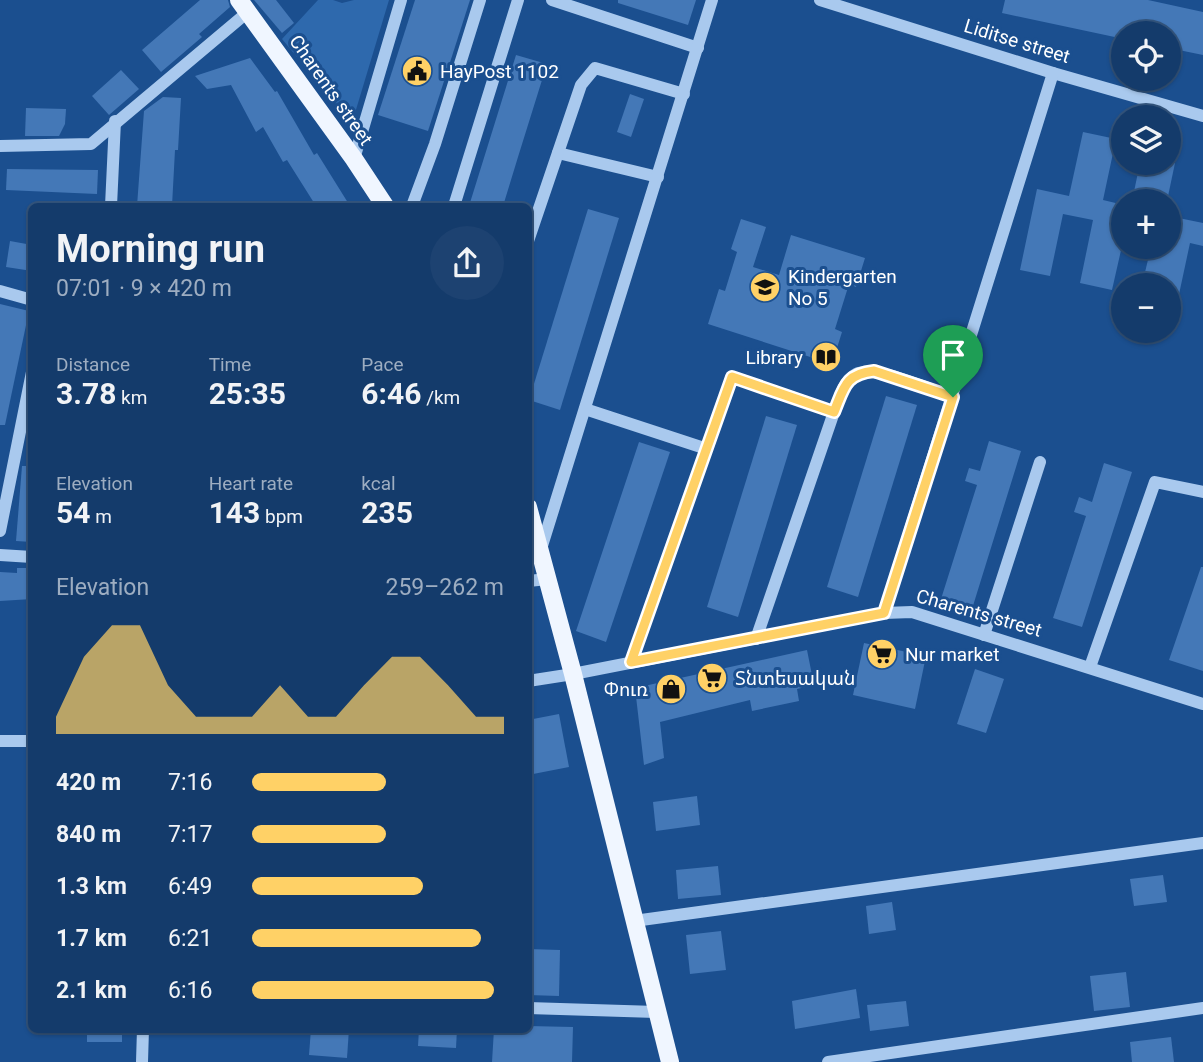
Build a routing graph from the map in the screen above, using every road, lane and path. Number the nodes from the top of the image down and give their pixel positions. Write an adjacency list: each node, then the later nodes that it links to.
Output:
1 (401, 0): 15 (street)
2 (480, 0): 19 (street)
3 (518, 0): 20 (street)
4 (552, 0): 8 (street)
5 (712, 0): 8 (street)
6 (820, 0): 9 (street, Liditse street)
7 (244, 6): 12 (street); 15 (main road, Charents street)
8 (698, 48): 10 (street)
9 (1053, 73): 11 (street, Liditse street); 25 (street)
10 (684, 94): 14 (street); 16 (street)
11 (1203, 116)
12 (115, 121): 13 (street); 17 (street)
13 (0, 146)
14 (558, 153): 16 (street); 21 (street)
15 (354, 159): 18 (main road, Charents street)
16 (658, 177): 26 (street)
17 (111, 203)
18 (383, 203)
19 (413, 203)
20 (455, 203)
21 (532, 229)
22 (0, 291): 23 (street)
23 (28, 299)
24 (28, 392): 32 (street)
25 (953, 397): 27 (street); 38 (street)
26 (585, 409): 28 (street); 33 (street)
27 (834, 412): 28 (street); 40 (street)
28 (707, 449): 41 (street)
29 (1040, 462): 39 (street)
30 (1203, 492): 42 (street)
31 (532, 520): 33 (main road)
32 (0, 531)
33 (541, 549): 36 (main road)
34 (0, 555): 35 (street)
35 (28, 557)
36 (548, 579): 37 (street); 43 (main road)
37 (532, 581)
38 (884, 613): 39 (street, Charents street); 40 (street, Charents street)
39 (984, 635): 42 (street, Charents street)
40 (756, 639): 41 (street, Charents street)
41 (631, 662): 43 (street, Charents street)
42 (1090, 667): 45 (street, Charents street)
43 (573, 674): 44 (street, Charents street); 49 (main road)
44 (532, 680)
45 (1203, 704)
46 (0, 741): 47 (street)
47 (28, 741)
48 (1203, 843): 49 (street)
49 (634, 921): 52 (main road)
50 (532, 1008): 52 (street)
51 (1203, 1008): 56 (street)
52 (656, 1012): 55 (main road)
53 (143, 1033): 54 (street)
54 (142, 1062)
55 (670, 1062)
56 (828, 1062)

